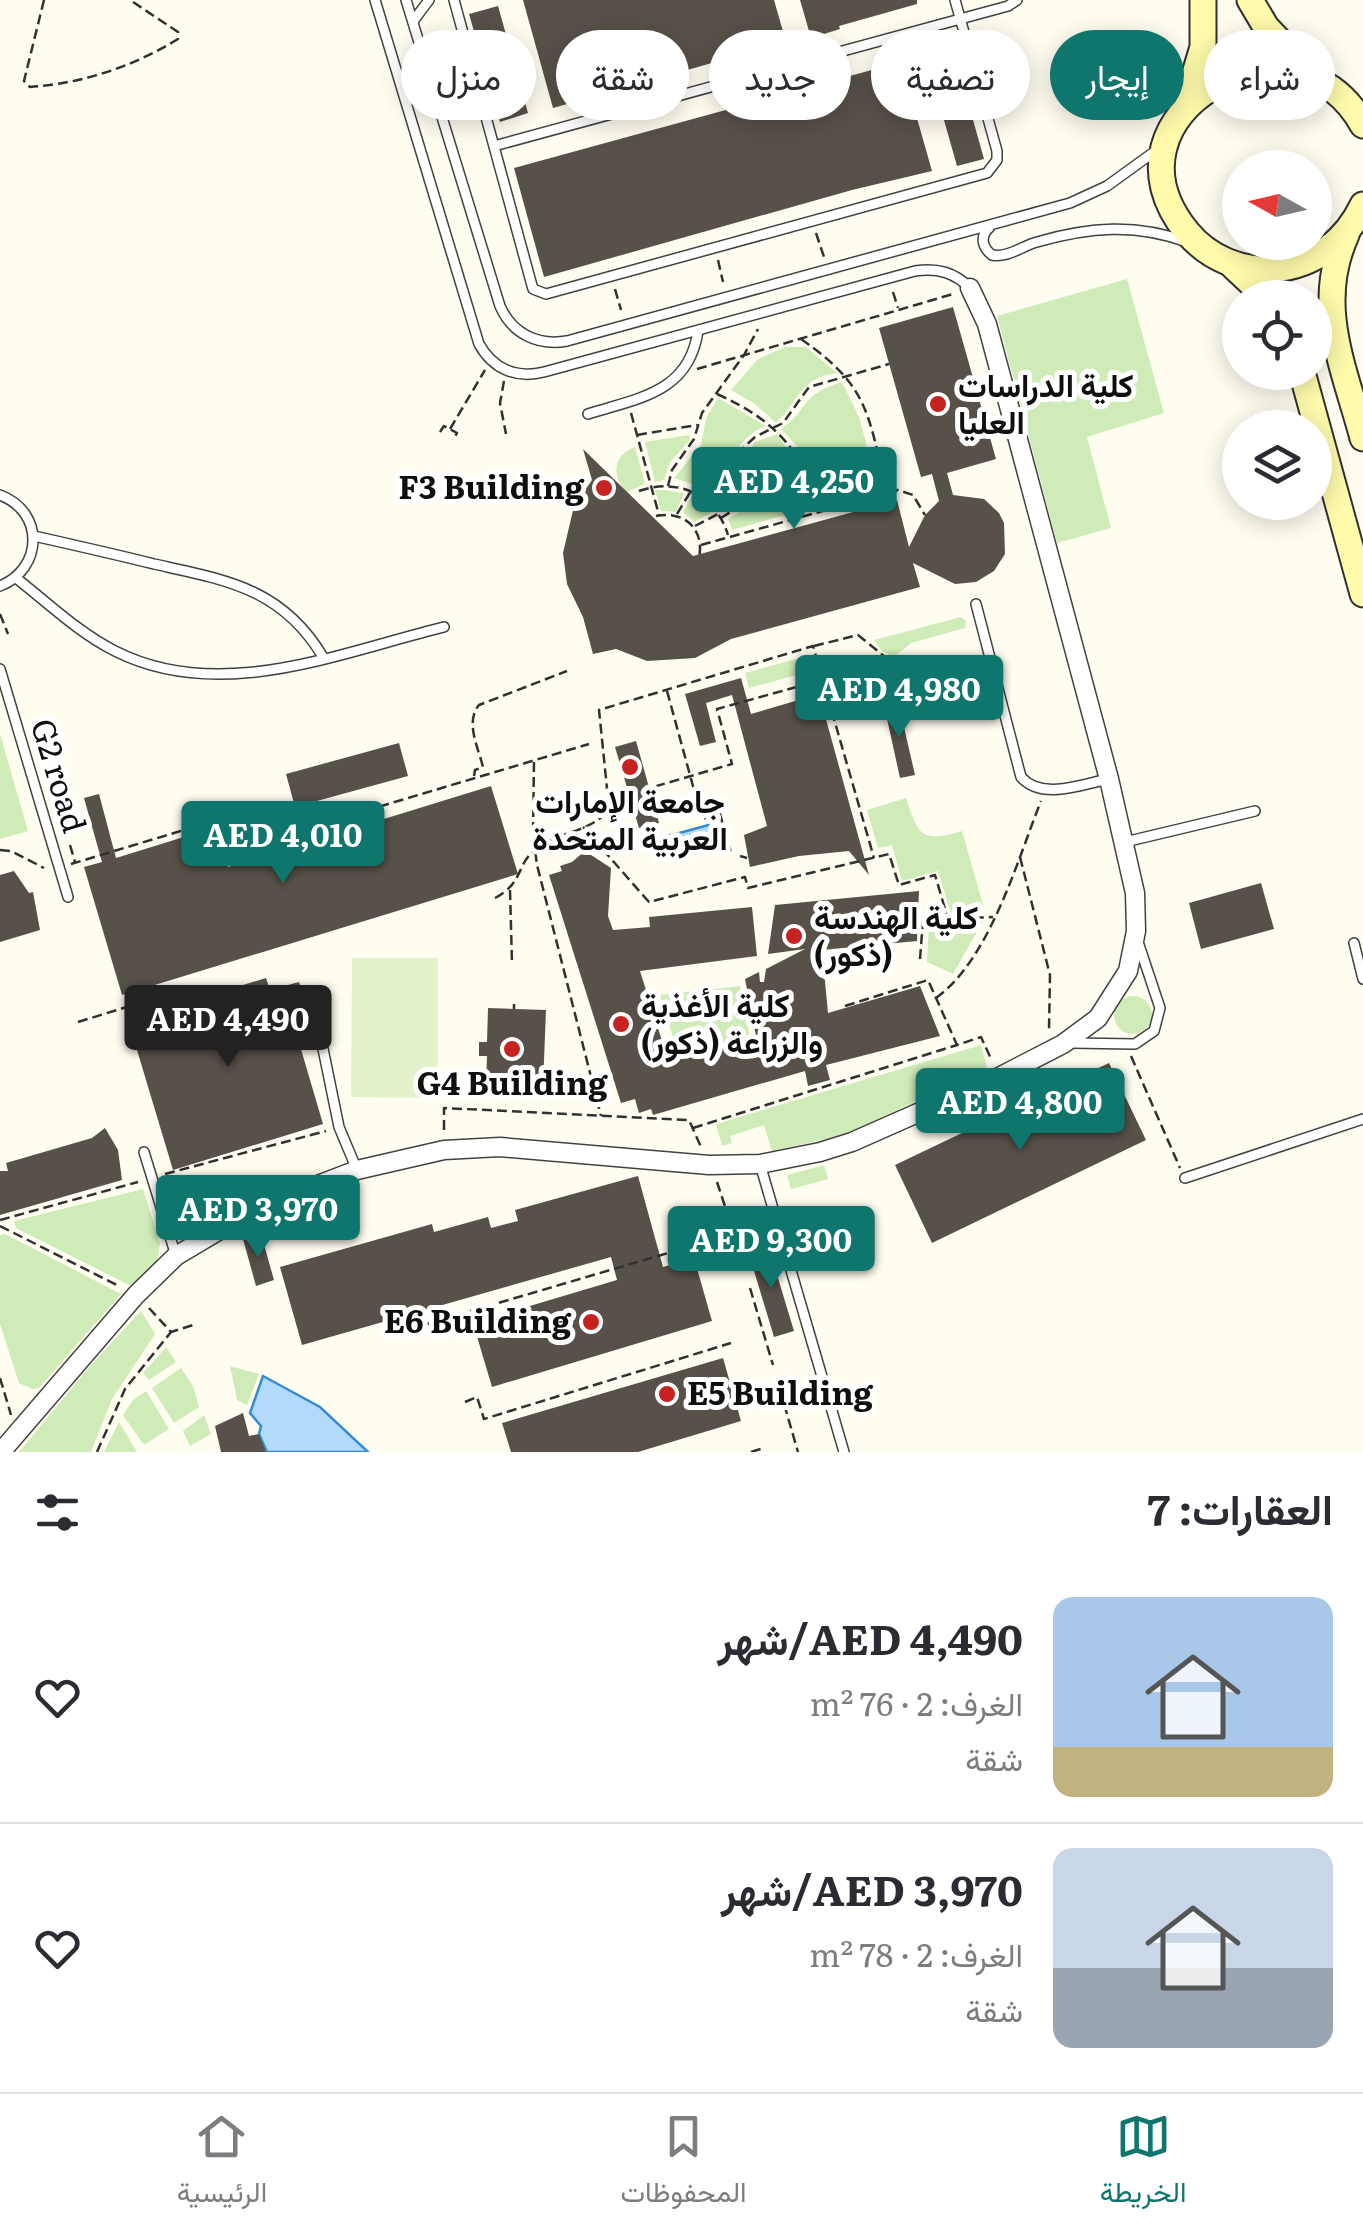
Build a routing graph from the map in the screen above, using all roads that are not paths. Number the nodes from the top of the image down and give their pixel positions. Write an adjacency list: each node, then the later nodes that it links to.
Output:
1 (375, 0): 24 (lane)
2 (406, 0): 10 (lane)
3 (429, 0): 10 (lane)
4 (454, 0): 17 (lane)
5 (955, 0): 9 (lane)
6 (1017, 0): 9 (lane)
7 (1203, 0): 14 (main road)
8 (1250, 0): 11 (main road)
9 (960, 19): 17 (lane); 17 (lane)
10 (413, 22): 19 (lane)
11 (1269, 30)
12 (1204, 84): 14 (main road)
13 (1335, 88): 15 (main road)
14 (1187, 98): 16 (main road)
15 (1363, 125)
16 (1166, 143): 19 (lane); 21 (main road)
17 (494, 146)
18 (1363, 205): 20 (main road)
19 (991, 226): 21 (lane)
20 (1348, 231): 21 (main road); 27 (main road)
21 (1210, 253): 22 (main road)
22 (1248, 280)
23 (970, 288): 24 (lane); 37 (street)
24 (698, 331): 26 (lane)
25 (1307, 390): 32 (main road)
26 (588, 414)
27 (1363, 438)
28 (3, 494): 29 (lane)
29 (34, 536): 30 (lane); 35 (lane)
30 (16, 578): 31 (lane); 35 (lane)
31 (0, 586)
32 (1363, 594)
33 (976, 604): 37 (lane)
34 (444, 626): 35 (lane)
35 (322, 657)
36 (0, 669): 40 (lane, G2 road)
37 (1109, 779): 39 (street)
38 (1255, 811): 39 (lane)
39 (1125, 842): 41 (street)
40 (68, 897)
41 (1136, 931): 45 (street); 45 (lane)
42 (1354, 943): 43 (lane)
43 (1363, 979)
44 (321, 1039): 49 (lane)
45 (1063, 1044): 48 (street)
46 (1363, 1119): 50 (lane)
47 (144, 1152): 51 (lane)
48 (760, 1164): 49 (street); 53 (lane)
49 (357, 1170): 51 (street)
50 (1185, 1178)
51 (176, 1256): 52 (street)
52 (1, 1452)
53 (844, 1452)

